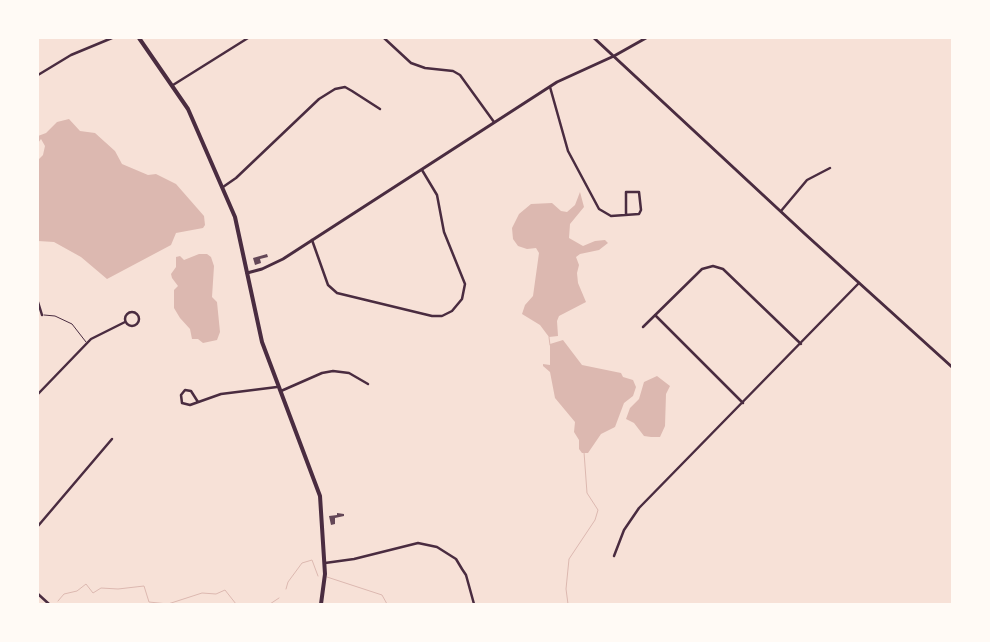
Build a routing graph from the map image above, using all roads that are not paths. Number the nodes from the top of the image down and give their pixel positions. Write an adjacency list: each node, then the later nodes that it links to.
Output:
1 (112, 38): 8 (street)
2 (139, 38): 9 (main road)
3 (248, 38): 9 (street)
4 (386, 38): 12 (street)
5 (594, 38): 7 (street)
6 (646, 38): 7 (street)
7 (614, 56): 10 (street); 16 (street)
8 (38, 75)
9 (173, 84): 15 (main road)
10 (550, 87): 12 (street); 17 (street)
11 (380, 110): 15 (street)
12 (494, 122): 14 (street)
13 (830, 168): 16 (street)
14 (422, 169): 18 (street); 18 (street)
15 (223, 187): 19 (main road)
16 (781, 211): 20 (street)
17 (626, 215): 17 (street)
18 (312, 240): 19 (street)
19 (247, 273): 30 (main road)
20 (859, 282): 27 (street); 28 (street)
21 (38, 302): 22 (street)
22 (42, 314): 26 (lane)
23 (655, 315): 25 (street); 27 (street); 34 (street)
24 (125, 322): 24 (street); 26 (street)
25 (643, 327)
26 (87, 343): 32 (street)
27 (801, 344): 34 (street)
28 (952, 367)
29 (368, 384): 31 (street)
30 (277, 387): 31 (main road); 33 (street)
31 (280, 392): 38 (main road)
32 (38, 394)
33 (198, 402): 33 (street)
34 (743, 403): 37 (street)
35 (112, 439): 36 (street)
36 (38, 526)
37 (614, 556)
38 (325, 563): 41 (main road); 42 (street)
39 (38, 594): 40 (street)
40 (49, 604)
41 (321, 604)
42 (474, 604)

